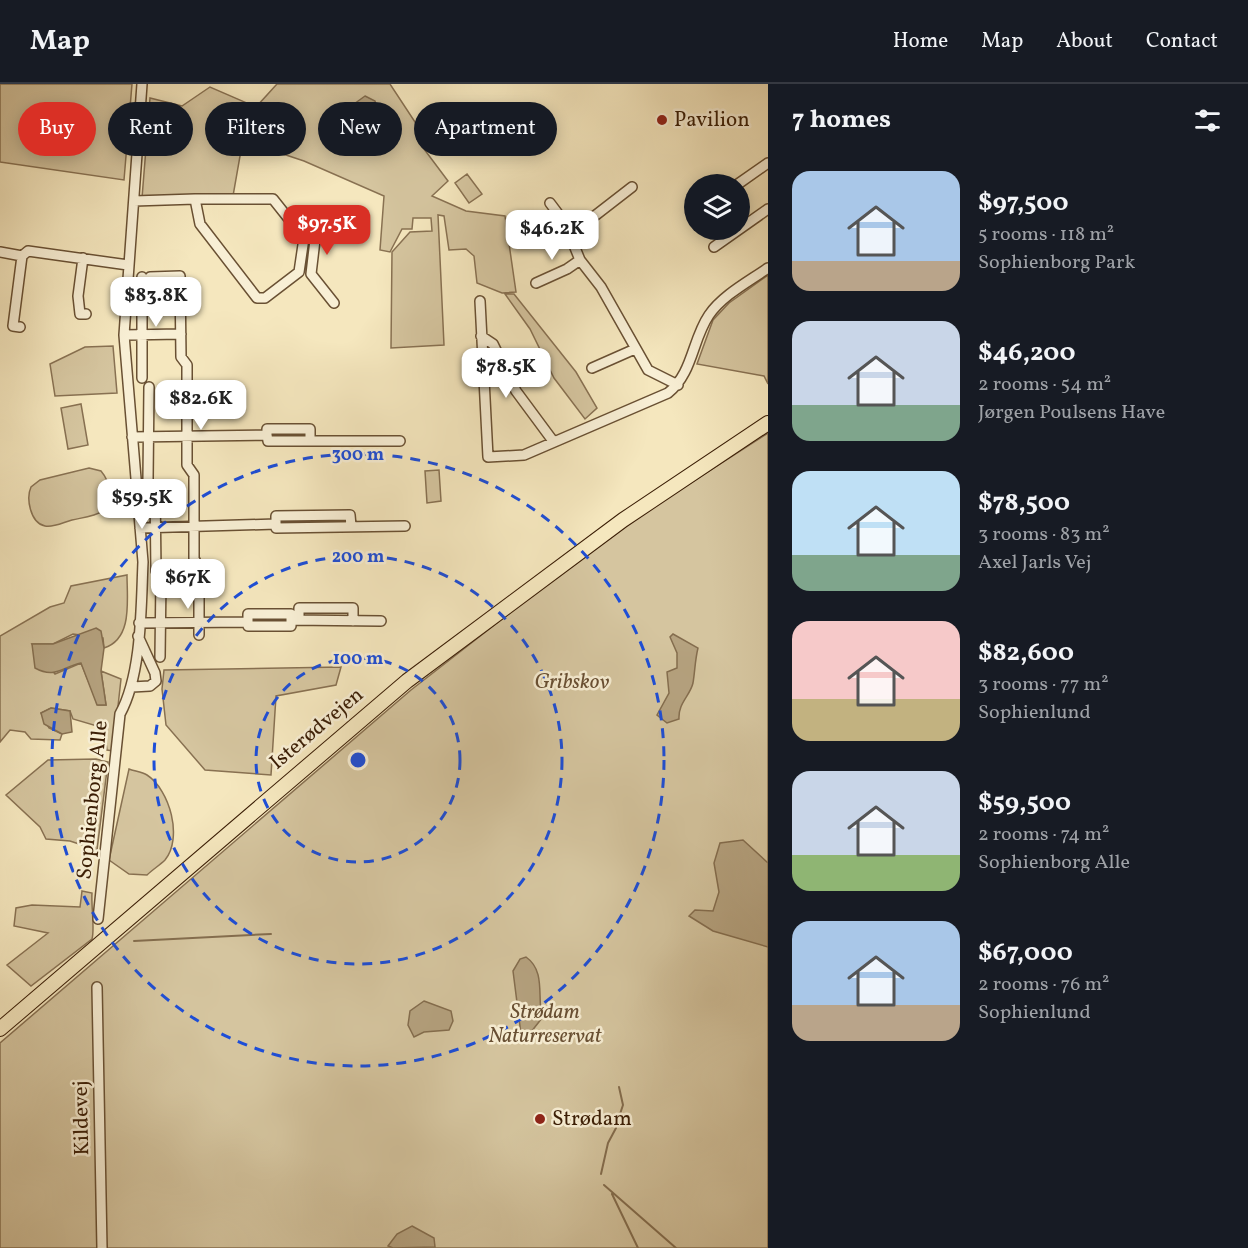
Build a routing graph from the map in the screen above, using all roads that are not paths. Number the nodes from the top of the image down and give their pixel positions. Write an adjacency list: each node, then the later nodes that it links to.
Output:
1 (142, 84): 6 (street, Sophienborg Alle)
2 (768, 163): 3 (street)
3 (750, 176)
4 (632, 187): 10 (street)
5 (195, 199): 6 (street); 11 (street); 20 (street)
6 (134, 201): 18 (street, Sophienborg Alle)
7 (550, 203): 10 (street)
8 (768, 209): 13 (street)
9 (348, 215): 12 (street)
10 (567, 228): 17 (street)
11 (301, 234): 12 (street); 20 (street)
12 (320, 237): 21 (street)
13 (714, 247)
14 (0, 252): 15 (street)
15 (22, 256): 16 (street); 26 (street)
16 (83, 258): 18 (street); 25 (street)
17 (580, 260): 22 (street); 31 (street)
18 (128, 265): 29 (street, Sophienborg Alle)
19 (768, 268): 34 (street)
20 (295, 275): 21 (street)
21 (314, 278): 24 (street)
22 (536, 283)
23 (480, 301): 30 (street)
24 (334, 303)
25 (87, 314)
26 (20, 327)
27 (142, 334): 28 (street); 28 (street); 29 (street); 33 (street)
28 (181, 334): 37 (street)
29 (124, 335): 38 (street, Sophienborg Alle)
30 (481, 336): 41 (street); 41 (street)
31 (634, 349): 32 (street); 34 (street)
32 (592, 368)
33 (142, 378)
34 (678, 385): 41 (street)
35 (149, 387): 39 (street)
36 (768, 423): 58 (highway, Isterødvejen)
37 (187, 436): 39 (street); 40 (street); 46 (street)
38 (132, 437): 39 (street); 47 (street, Sophienborg Alle)
39 (149, 437): 42 (street)
40 (400, 441)
41 (553, 441)
42 (148, 479)
43 (155, 488): 45 (street)
44 (405, 526): 46 (street)
45 (156, 527): 46 (street); 47 (street); 51 (street)
46 (194, 527): 50 (street)
47 (140, 528): 49 (street, Sophienborg Alle)
48 (381, 621): 50 (street)
49 (139, 623): 51 (street); 53 (street, Sophienborg Alle)
50 (199, 623): 51 (street); 52 (street)
51 (160, 624): 54 (street)
52 (199, 635)
53 (138, 636): 55 (street, Sophienborg Alle); 55 (street, Sophienborg Alle)
54 (160, 657)
55 (132, 687): 56 (street, Sophienborg Alle)
56 (98, 919)
57 (97, 987): 59 (street, Kildevej)
58 (0, 1029)
59 (102, 1248)

